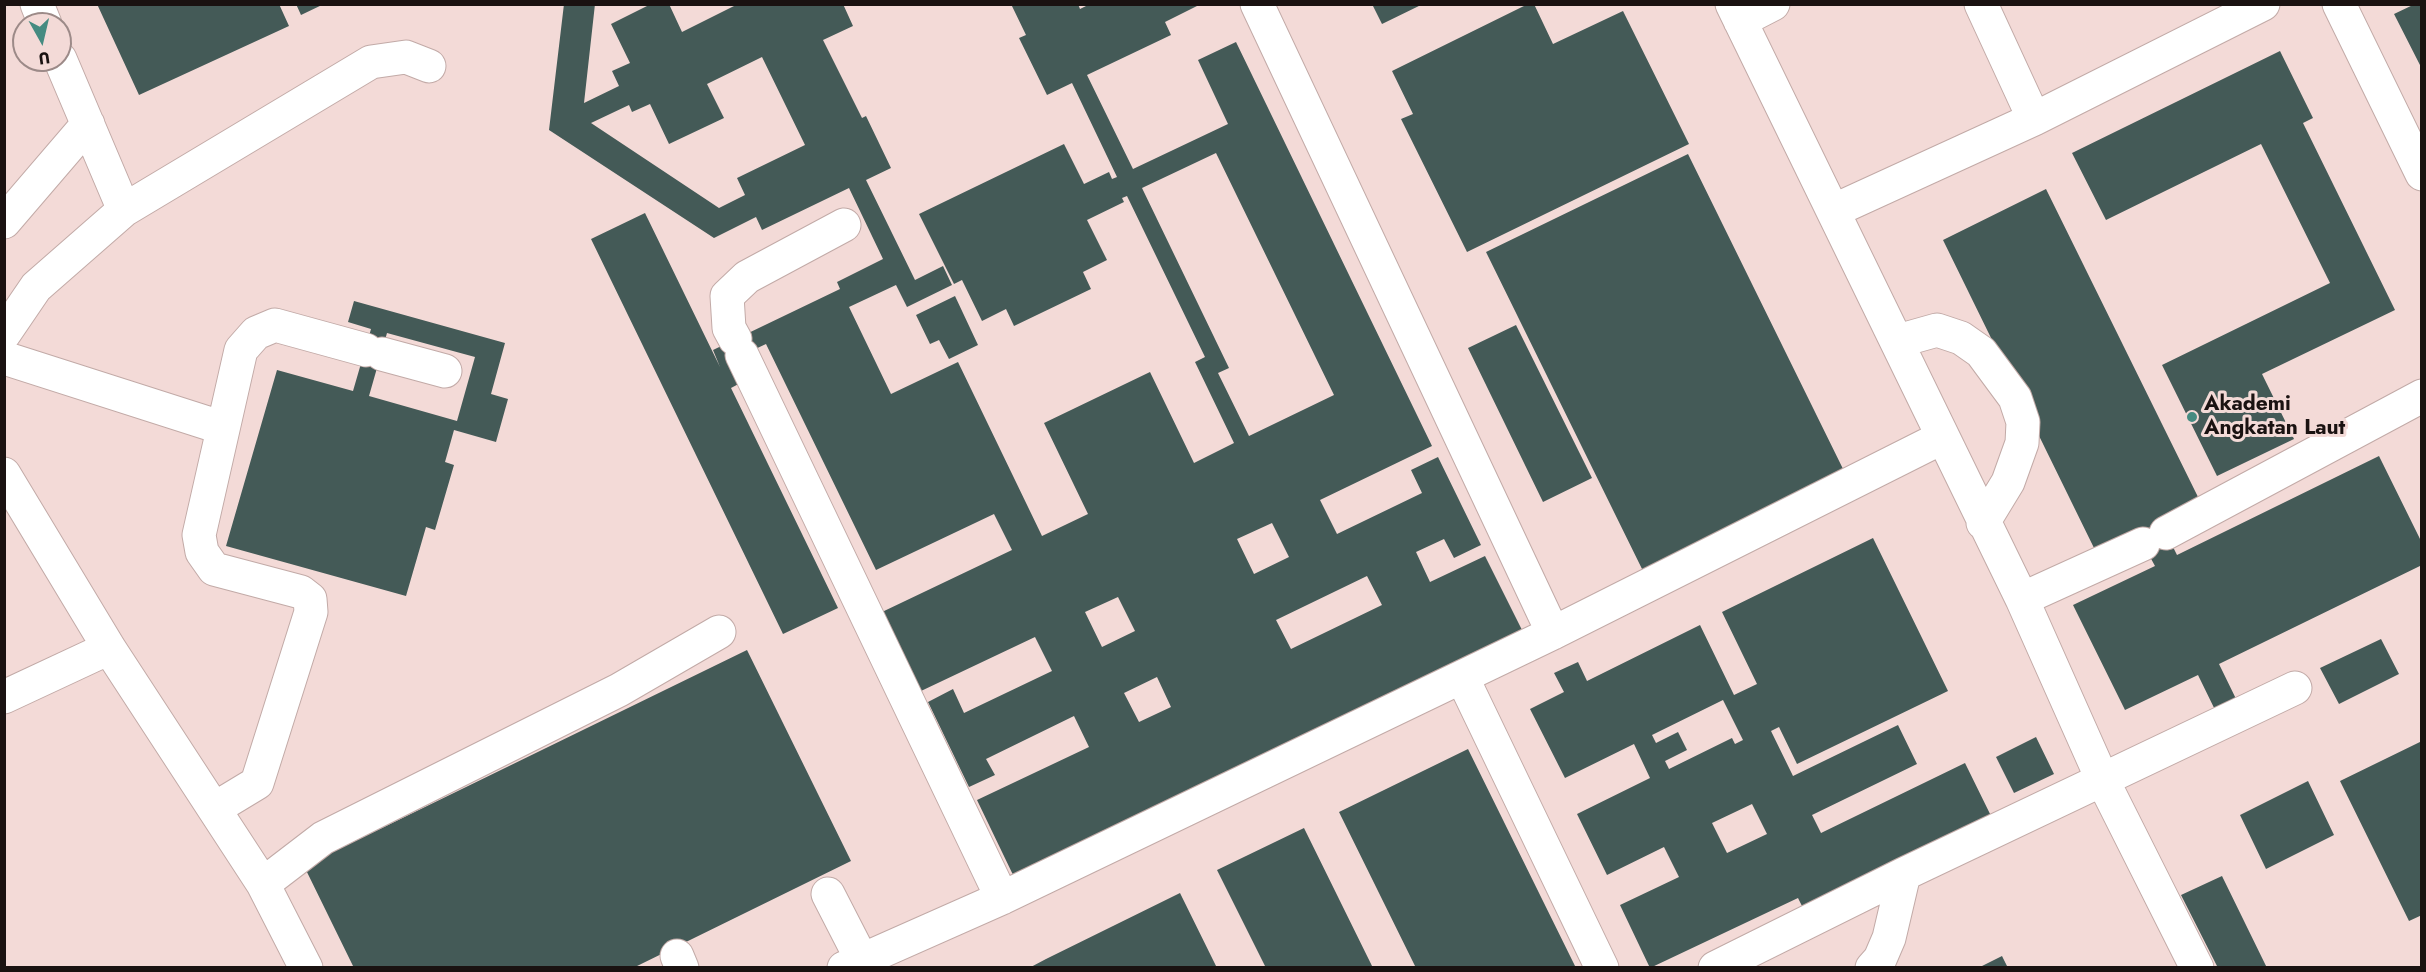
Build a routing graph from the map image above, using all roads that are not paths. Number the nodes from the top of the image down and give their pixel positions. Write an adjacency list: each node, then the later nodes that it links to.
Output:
1 (1257, 4): 27 (lane)
2 (1773, 4): 6 (lane)
3 (1981, 4): 9 (lane)
4 (2263, 4): 9 (lane)
5 (2339, 4): 11 (lane)
6 (1736, 13): 13 (lane)
7 (429, 66): 12 (lane)
8 (66, 72): 10 (lane)
9 (2034, 119): 13 (lane)
10 (88, 124): 12 (lane); 14 (lane)
11 (2421, 174)
12 (124, 210): 16 (lane)
13 (1833, 211): 17 (lane)
14 (4, 222)
15 (844, 225): 37 (lane)
16 (4, 334)
17 (1899, 341): 22 (lane); 24 (lane)
18 (4, 358): 21 (lane)
19 (445, 371): 21 (lane)
20 (2421, 396): 25 (lane)
21 (223, 428): 33 (lane)
22 (1943, 437): 24 (lane); 27 (lane)
23 (4, 474): 28 (lane)
24 (1983, 522): 25 (lane)
25 (2022, 599): 32 (lane)
26 (719, 632): 35 (lane)
27 (1553, 633): 29 (lane)
28 (110, 648): 31 (lane); 33 (lane)
29 (1462, 677): 37 (lane); 41 (lane)
30 (2295, 688): 32 (lane)
31 (4, 697)
32 (2103, 781): 34 (lane); 43 (lane)
33 (214, 809): 35 (lane)
34 (1904, 874): 39 (lane); 42 (lane)
35 (263, 884): 40 (lane)
36 (828, 894): 38 (lane)
37 (1002, 898): 38 (lane)
38 (857, 965)
39 (1717, 967)
40 (306, 968)
41 (1602, 968)
42 (1872, 968)
43 (2197, 968)

